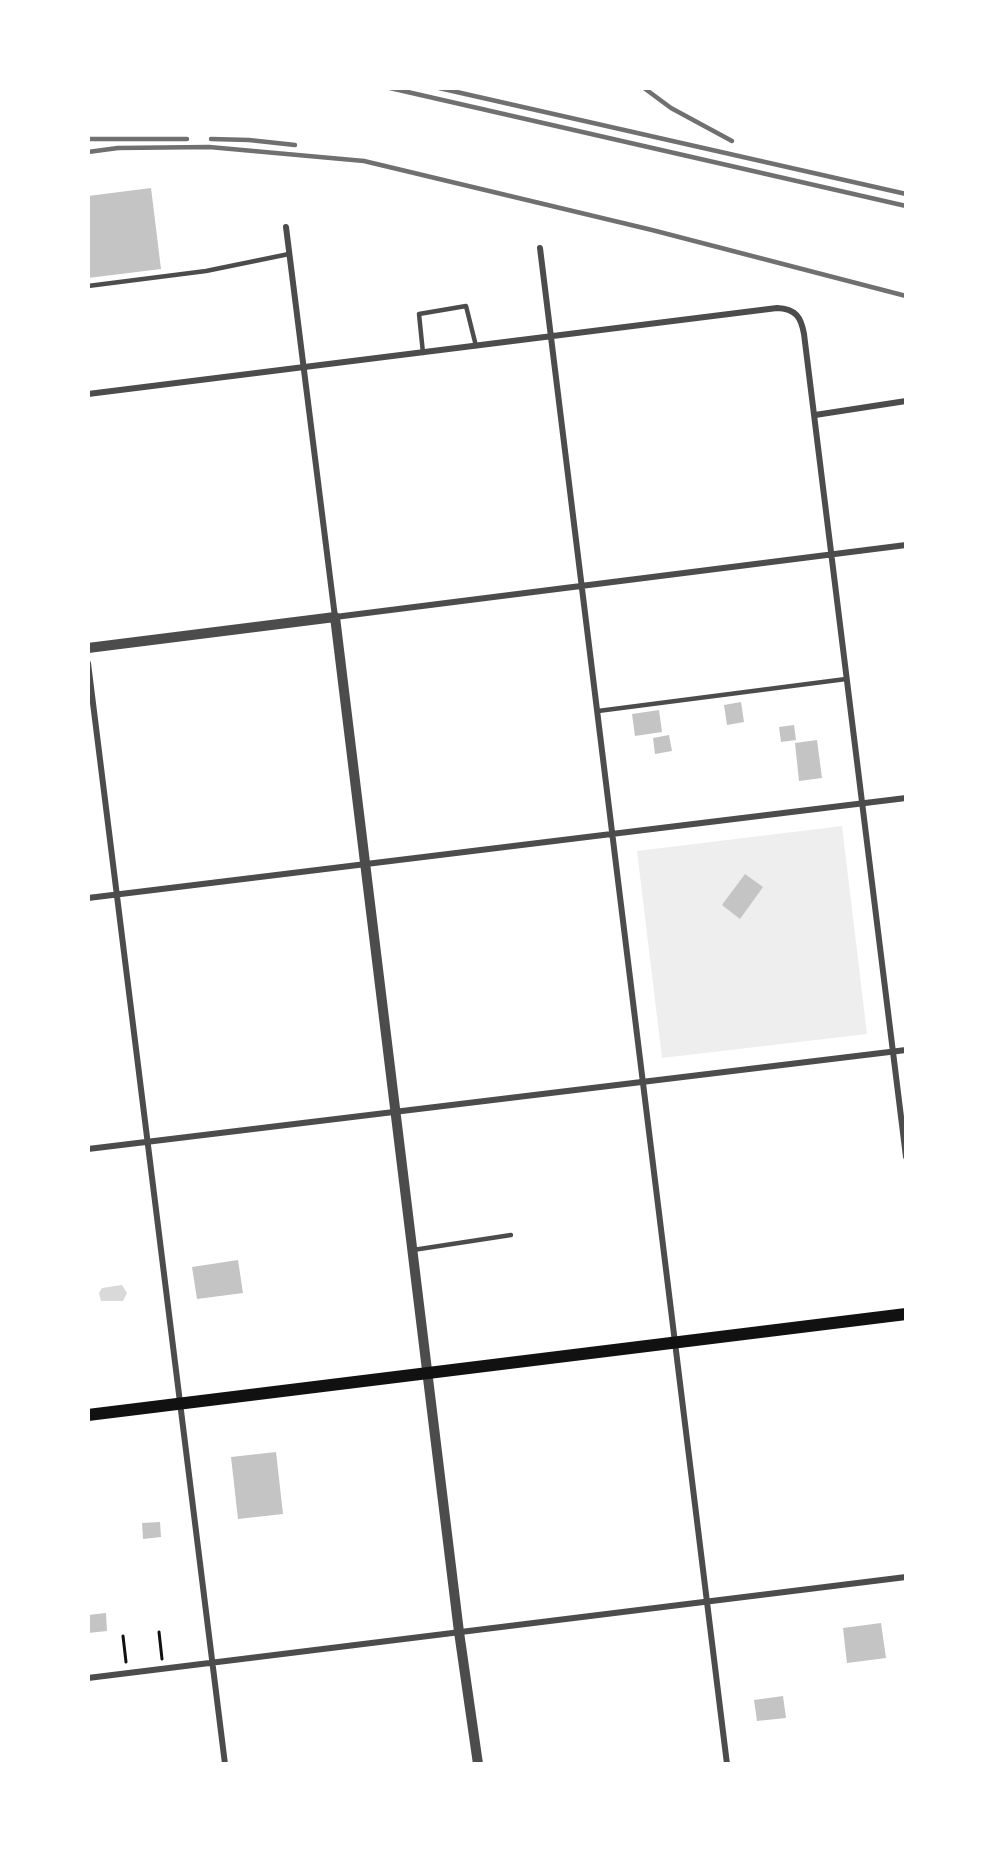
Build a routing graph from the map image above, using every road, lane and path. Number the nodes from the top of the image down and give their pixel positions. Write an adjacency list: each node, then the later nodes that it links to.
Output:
1 (286, 227): 3 (street)
2 (540, 248): 5 (street)
3 (290, 254): 4 (lane); 8 (street)
4 (88, 286)
5 (552, 337): 6 (street); 11 (street); 14 (street)
6 (476, 346): 7 (street); 7 (lane)
7 (423, 353): 8 (street)
8 (303, 368): 9 (street); 15 (street)
9 (88, 394)
10 (906, 401): 11 (street)
11 (814, 415): 13 (street)
12 (906, 545): 13 (street)
13 (832, 554): 14 (street); 18 (street)
14 (583, 585): 15 (street); 19 (street)
15 (335, 617): 16 (street); 23 (street)
16 (88, 648)
17 (88, 663): 24 (street)
18 (846, 679): 19 (lane); 21 (street)
19 (598, 711): 22 (street)
20 (906, 798): 21 (street)
21 (861, 804): 22 (street); 27 (street)
22 (614, 834): 23 (street); 28 (street)
23 (364, 864): 24 (street); 29 (street)
24 (116, 894): 25 (street); 30 (street)
25 (88, 898)
26 (906, 1050): 27 (street)
27 (891, 1052): 28 (street); 32 (street)
28 (643, 1082): 29 (street); 36 (street)
29 (394, 1111): 30 (street); 34 (street)
30 (146, 1142): 31 (street); 38 (street)
31 (88, 1149)
32 (906, 1157)
33 (511, 1235): 34 (lane)
34 (412, 1250): 37 (street)
35 (906, 1314): 36 (main road)
36 (674, 1341): 37 (main road); 41 (street)
37 (427, 1371): 38 (main road); 43 (street)
38 (178, 1404): 39 (main road); 46 (street)
39 (88, 1415)
40 (906, 1577): 41 (street)
41 (708, 1602): 43 (street); 51 (street)
42 (159, 1632): 45 (path)
43 (459, 1632): 46 (street); 50 (street)
44 (123, 1636): 47 (path)
45 (162, 1659)
46 (211, 1663): 48 (street); 49 (street)
47 (127, 1664)
48 (88, 1678)
49 (225, 1764)
50 (478, 1764)
51 (727, 1764)

